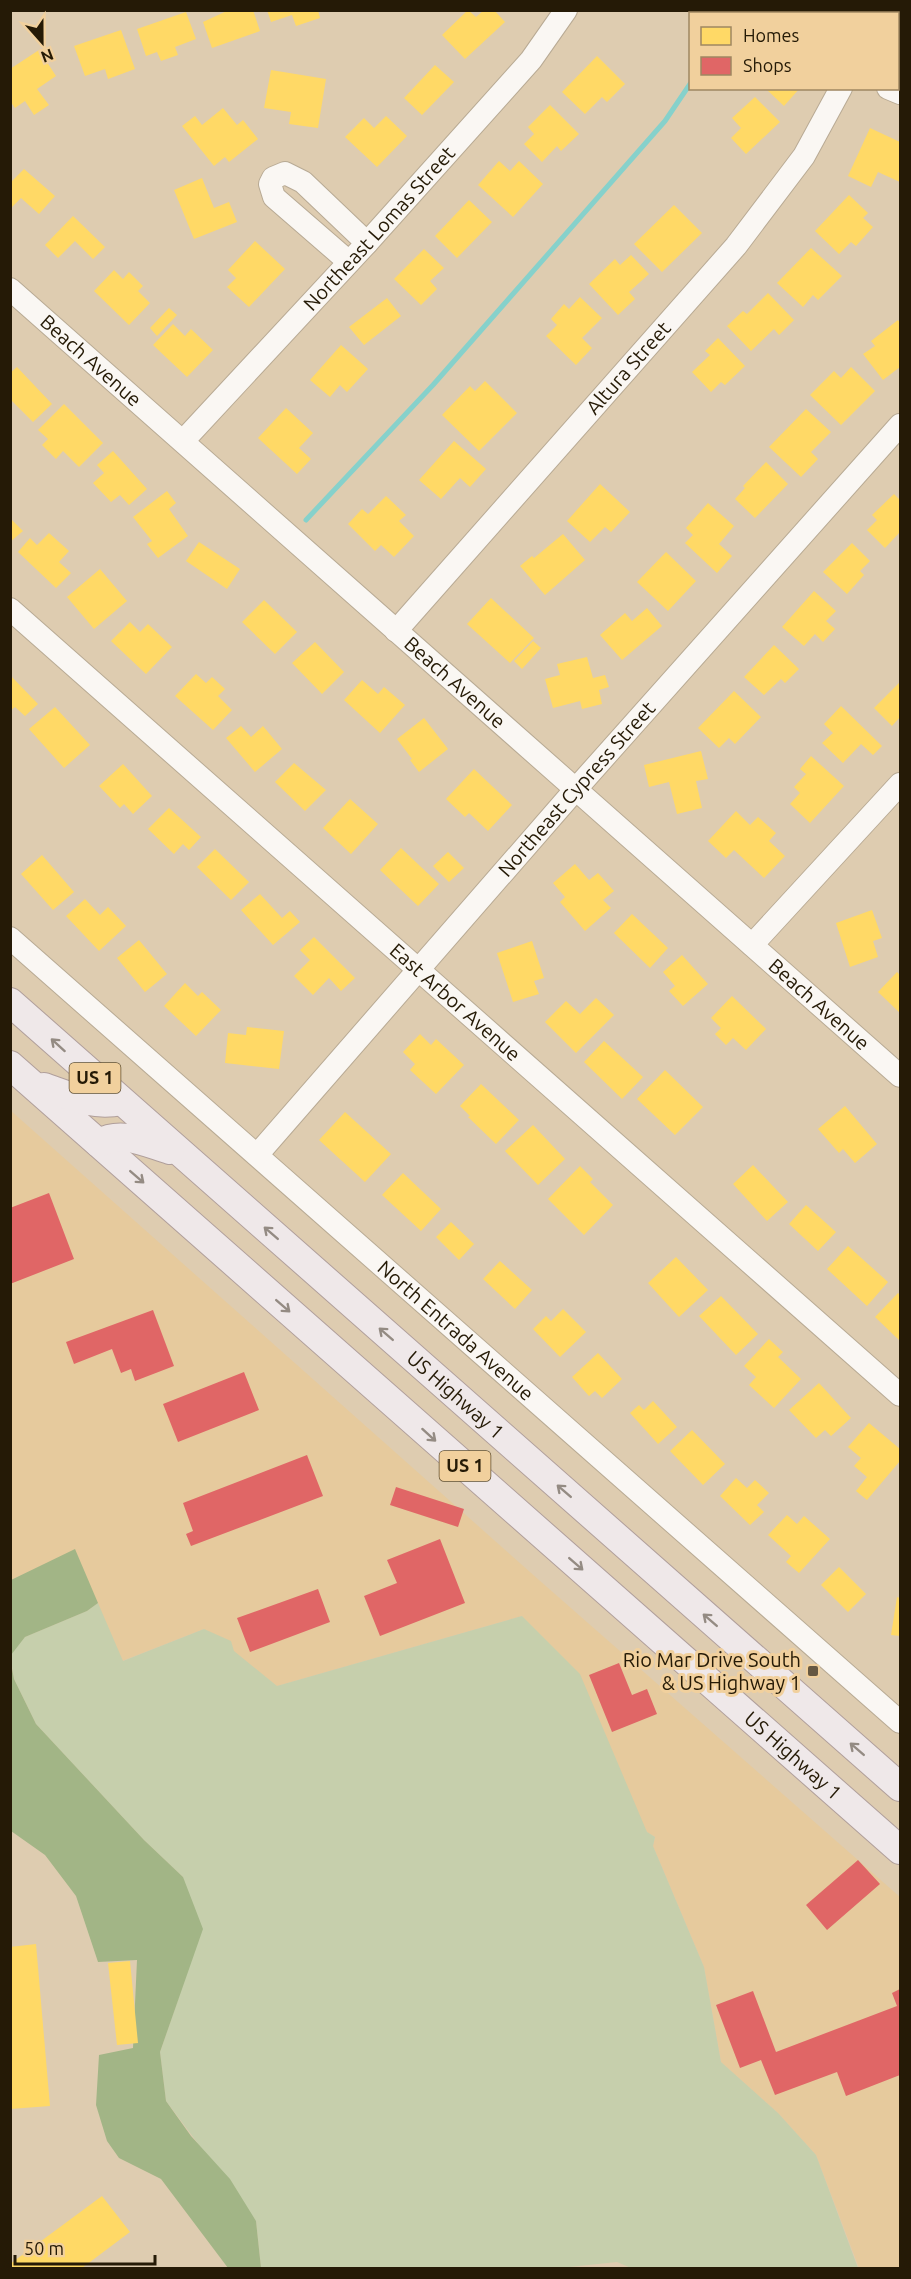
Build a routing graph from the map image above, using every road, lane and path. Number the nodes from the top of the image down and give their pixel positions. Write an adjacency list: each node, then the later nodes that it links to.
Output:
1 (566, 10): 3 (street, Northeast Lomas Street)
2 (840, 90): 9 (street, Altura Street)
3 (367, 243): 4 (street, Northeast Lomas Street); 4 (street)
4 (350, 262): 7 (street, Northeast Lomas Street)
5 (10, 289): 7 (street, Beach Avenue)
6 (900, 425): 11 (street, Northeast Cypress Street)
7 (184, 441): 9 (street, Beach Avenue)
8 (10, 609): 14 (street, East Arbor Avenue)
9 (396, 631): 11 (street, Beach Avenue)
10 (900, 784): 13 (street)
11 (575, 790): 13 (street, Beach Avenue); 14 (street, Northeast Cypress Street)
12 (10, 938): 21 (street, North Entrada Avenue)
13 (752, 945): 17 (street, Beach Avenue)
14 (419, 970): 21 (street, Northeast Cypress Street); 22 (street, East Arbor Avenue)
15 (10, 1002): 18 (main road, US Highway 1 / US 1, one-way to 15)
16 (20, 1074): 18 (main road); 19 (main road, US Highway 1 / US 1)
17 (900, 1076)
18 (121, 1101): 20 (main road, US Highway 1 / US 1)
19 (99, 1143): 20 (main road); 25 (main road, US Highway 1 / US 1, one-way to 25)
20 (180, 1153): 24 (main road, US Highway 1 / US 1, one-way to 20)
21 (257, 1155): 23 (street, North Entrada Avenue)
22 (900, 1395)
23 (900, 1722)
24 (900, 1787)
25 (900, 1850)

